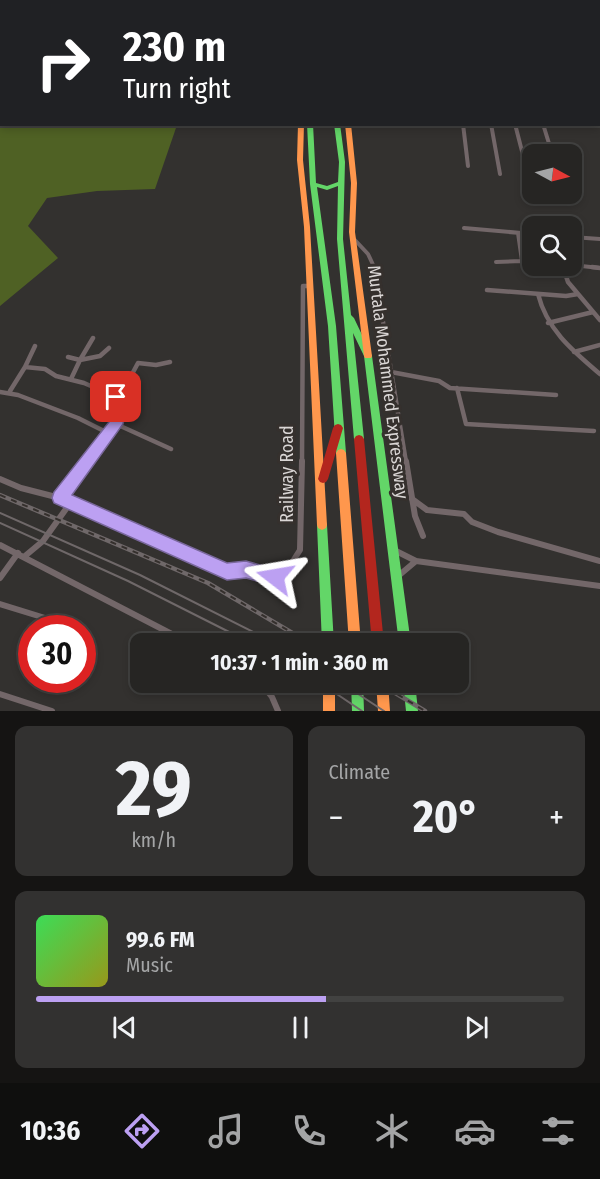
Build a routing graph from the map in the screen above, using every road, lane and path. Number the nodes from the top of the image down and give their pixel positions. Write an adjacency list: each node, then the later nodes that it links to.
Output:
1 (301, 126): 27 (highway)
2 (310, 126): 14 (highway)
3 (337, 126): 13 (highway, Murtala Mohammed Expressway)
4 (348, 126): 19 (highway, Murtala Mohammed Expressway)
5 (463, 126): 11 (street)
6 (491, 126): 12 (street)
7 (516, 126): 10 (street)
8 (544, 126): 9 (street)
9 (549, 144)
10 (522, 151)
11 (468, 166)
12 (500, 174)
13 (341, 183): 14 (highway); 15 (highway, Murtala Mohammed Expressway)
14 (313, 184): 53 (highway)
15 (340, 224): 19 (highway); 31 (highway, Murtala Mohammed Expressway)
16 (464, 228): 17 (street)
17 (518, 233): 18 (street); 22 (street)
18 (522, 233)
19 (353, 238): 43 (highway, Murtala Mohammed Expressway); 45 (street)
20 (582, 238): 21 (street)
21 (600, 239)
22 (522, 261): 23 (street)
23 (496, 262)
24 (582, 266): 25 (street)
25 (600, 268)
26 (566, 276): 30 (street)
27 (310, 286): 59 (highway); 62 (street, Railway Road)
28 (487, 290): 29 (street)
29 (538, 294): 30 (street); 34 (street)
30 (578, 294): 32 (street)
31 (347, 311): 43 (highway); 78 (highway, Murtala Mohammed Expressway)
32 (593, 312): 33 (street); 34 (street)
33 (600, 321)
34 (548, 323): 39 (street)
35 (93, 338): 41 (street)
36 (600, 345): 39 (street)
37 (35, 346): 44 (street)
38 (109, 348): 41 (street)
39 (574, 352): 46 (street)
40 (68, 357): 41 (street)
41 (80, 360): 47 (street)
42 (170, 362): 52 (street)
43 (369, 362): 65 (highway, Murtala Mohammed Expressway)
44 (25, 367): 47 (street); 49 (street)
45 (391, 372): 48 (street); 61 (street)
46 (600, 374)
47 (71, 380): 52 (street)
48 (457, 388): 51 (street); 55 (street)
49 (10, 391): 50 (street); 56 (street)
50 (0, 392)
51 (556, 395)
52 (116, 397): 54 (street)
53 (340, 422): 59 (highway); 77 (highway)
54 (116, 424): 56 (street); 57 (street)
55 (594, 431)
56 (110, 434): 60 (street)
57 (171, 449)
58 (0, 479): 60 (street, Railway Road)
59 (321, 486): 76 (highway)
60 (60, 498): 62 (street, Railway Road)
61 (412, 499): 63 (street); 69 (street)
62 (71, 502): 67 (street)
63 (423, 536)
64 (0, 544): 66 (street)
65 (393, 550): 68 (street); 71 (highway, Murtala Mohammed Expressway)
66 (18, 553): 67 (street); 70 (street)
67 (25, 556): 75 (street)
68 (416, 561): 71 (street); 72 (street)
69 (600, 561)
70 (0, 578)
71 (397, 578): 79 (highway, Murtala Mohammed Expressway)
72 (600, 586)
73 (0, 604): 74 (street)
74 (35, 615)
75 (170, 633)
76 (328, 633)
77 (355, 633)
78 (377, 633)
79 (404, 633)
80 (269, 693): 87 (street)
81 (329, 693): 88 (highway)
82 (357, 693): 89 (highway)
83 (383, 693): 90 (highway)
84 (410, 693): 91 (highway)
85 (0, 694): 86 (street)
86 (52, 711)
87 (279, 711)
88 (329, 711)
89 (358, 711)
90 (384, 711)
91 (412, 711)

